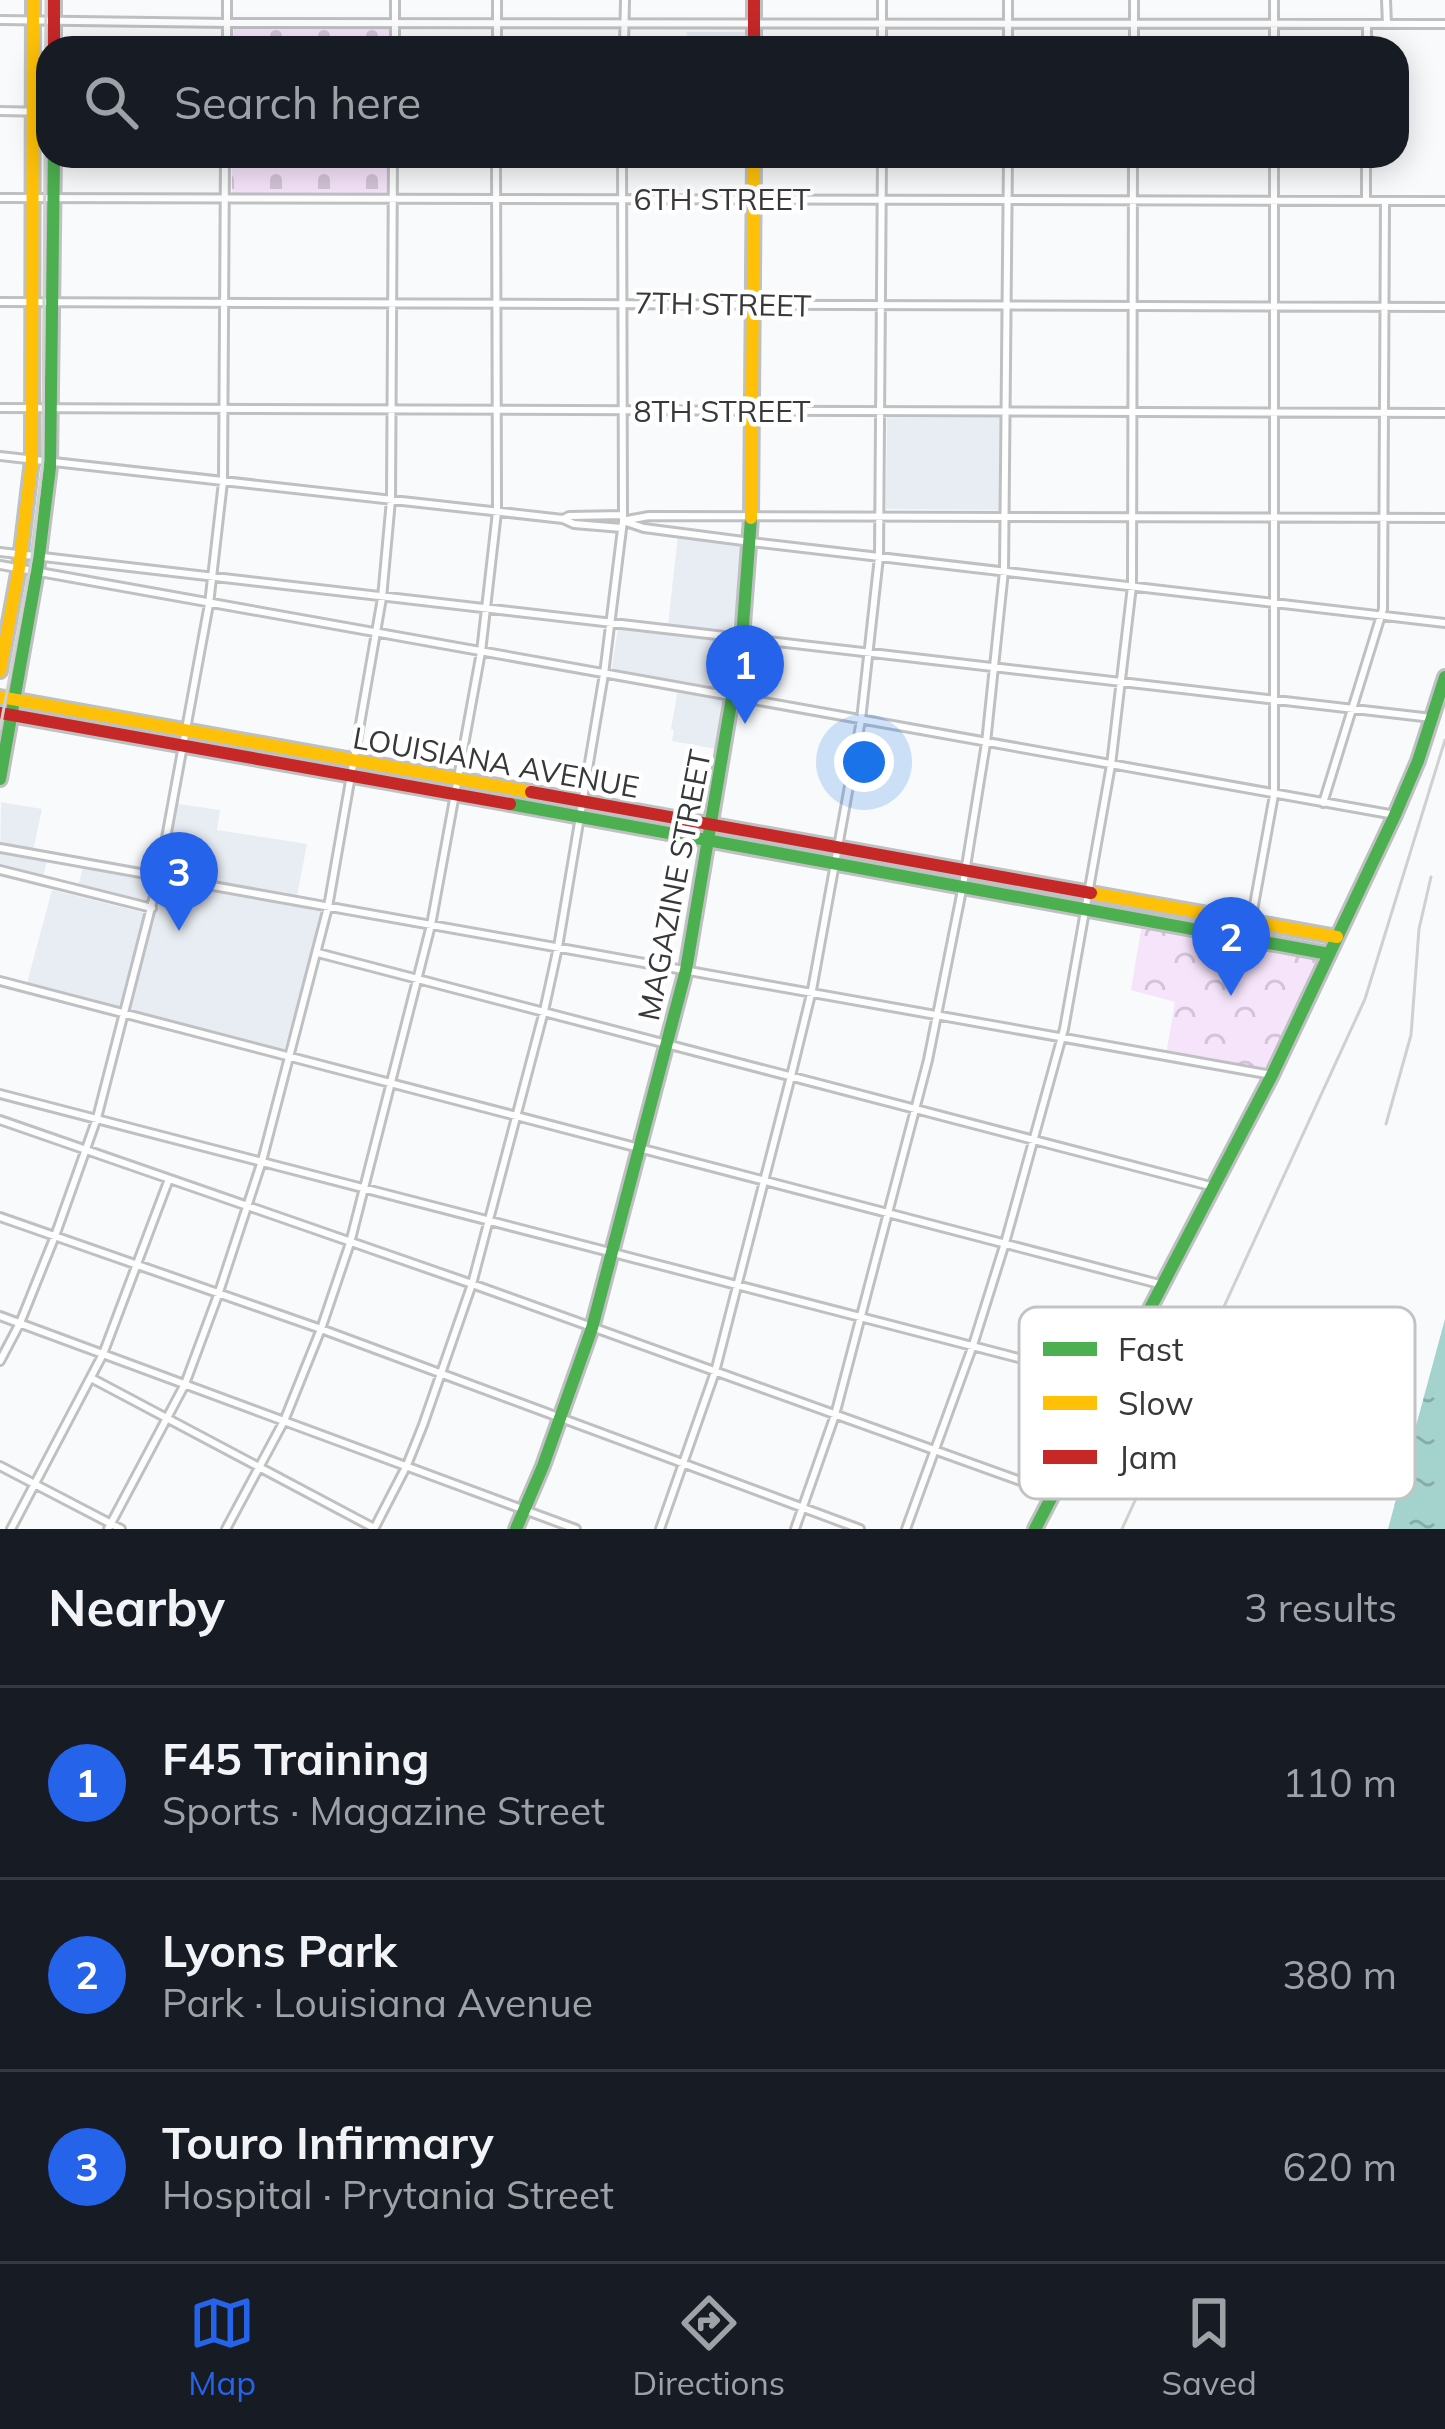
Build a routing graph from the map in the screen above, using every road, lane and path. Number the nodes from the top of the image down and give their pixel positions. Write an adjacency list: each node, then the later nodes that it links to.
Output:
1 (33, 0): 14 (street)
2 (54, 0): 15 (street)
3 (227, 0): 19 (street)
4 (395, 0): 20 (street)
5 (497, 0): 16 (street)
6 (625, 0): 17 (street)
7 (754, 0): 18 (street)
8 (882, 0): 21 (street)
9 (1008, 0): 22 (street)
10 (1134, 0): 23 (street)
11 (1274, 0): 24 (street)
12 (1386, 0): 26 (street)
13 (0, 20): 14 (street)
14 (33, 20): 15 (street); 39 (street)
15 (54, 20): 19 (street); 28 (street)
16 (497, 21): 17 (street); 20 (street); 31 (street)
17 (625, 22): 18 (street); 32 (street)
18 (754, 22): 21 (street); 33 (street)
19 (228, 23): 20 (street); 29 (street)
20 (395, 23): 30 (street)
21 (882, 23): 22 (street); 34 (street)
22 (1008, 23): 23 (street); 35 (street)
23 (1134, 23): 24 (street); 36 (street)
24 (1274, 24): 25 (street); 37 (street)
25 (1367, 24): 26 (street); 38 (street)
26 (1387, 24): 27 (street)
27 (1445, 24)
28 (54, 36)
29 (227, 36)
30 (395, 36)
31 (497, 36)
32 (624, 36)
33 (754, 36)
34 (882, 36)
35 (1008, 36)
36 (1134, 36)
37 (1274, 36)
38 (1367, 36)
39 (36, 59)
40 (0, 111): 41 (street)
41 (36, 111)
42 (36, 161): 55 (street)
43 (54, 168): 56 (street)
44 (225, 168): 58 (street)
45 (393, 168): 59 (street)
46 (496, 168): 57 (street)
47 (622, 168): 60 (street)
48 (754, 168): 61 (street, MAGAZINE STREET)
49 (882, 168): 62 (street)
50 (1008, 168): 63 (street)
51 (1133, 168): 64 (street)
52 (1274, 168): 65 (street)
53 (1366, 168): 66 (street)
54 (0, 198): 55 (street, 6TH STREET)
55 (33, 198): 56 (street, 6TH STREET); 70 (street)
56 (54, 198): 58 (street, 6TH STREET); 71 (street)
57 (496, 198): 59 (street, 6TH STREET); 60 (street, 6TH STREET); 75 (street)
58 (224, 199): 59 (street, 6TH STREET); 74 (street)
59 (392, 199): 72 (street)
60 (622, 199): 61 (street, 6TH STREET); 73 (street)
61 (754, 199): 62 (street, 6TH STREET); 76 (street, MAGAZINE STREET)
62 (882, 199): 63 (street, 6TH STREET); 78 (street)
63 (1008, 200): 64 (street, 6TH STREET); 80 (street)
64 (1133, 200): 65 (street, 6TH STREET); 77 (street)
65 (1275, 200): 66 (street, 6TH STREET); 81 (street)
66 (1366, 201): 67 (street, 6TH STREET)
67 (1385, 201): 68 (street, 6TH STREET); 82 (street)
68 (1445, 201)
69 (0, 302): 70 (street, 7TH STREET)
70 (33, 302): 71 (street, 7TH STREET); 84 (street)
71 (53, 302): 74 (street, 7TH STREET); 85 (street)
72 (393, 303): 74 (street, 7TH STREET); 75 (street, 7TH STREET); 87 (street)
73 (622, 303): 75 (street, 7TH STREET); 76 (street, 7TH STREET); 89 (street)
74 (224, 304): 86 (street)
75 (497, 304): 88 (street)
76 (753, 304): 78 (street, 7TH STREET); 90 (street, MAGAZINE STREET)
77 (1134, 305): 80 (street, 7TH STREET); 81 (street, 7TH STREET); 93 (street)
78 (880, 306): 80 (street, 7TH STREET); 91 (street)
79 (1445, 307): 82 (street, 7TH STREET)
80 (1006, 308): 92 (street)
81 (1273, 308): 82 (street, 7TH STREET); 94 (street)
82 (1385, 308): 95 (street)
83 (0, 408): 84 (street, 8TH STREET)
84 (32, 408): 85 (street, 8TH STREET); 98 (street)
85 (51, 408): 86 (street, 8TH STREET); 99 (street)
86 (222, 409): 87 (street, 8TH STREET); 100 (street)
87 (392, 409): 88 (street, 8TH STREET); 101 (street)
88 (496, 409): 89 (street, 8TH STREET); 102 (street)
89 (623, 411): 90 (street, 8TH STREET); 111 (street)
90 (751, 411): 91 (street, 8TH STREET); 105 (street, MAGAZINE STREET)
91 (880, 411): 92 (street, 8TH STREET); 103 (street)
92 (1006, 411): 93 (street, 8TH STREET); 104 (street)
93 (1134, 412): 94 (street, 8TH STREET); 106 (street)
94 (1272, 412): 95 (street, 8TH STREET); 107 (street)
95 (1384, 412): 96 (street, 8TH STREET); 108 (street)
96 (1445, 413)
97 (0, 456): 98 (street)
98 (32, 460): 99 (street); 115 (street)
99 (51, 461): 100 (street); 116 (street)
100 (223, 482): 101 (street); 119 (street)
101 (391, 500): 102 (street); 121 (street)
102 (497, 512): 110 (street); 124 (street)
103 (880, 515): 104 (street); 105 (street); 114 (street)
104 (1005, 516): 106 (street); 118 (street)
105 (751, 517): 111 (street); 112 (street, MAGAZINE STREET)
106 (1133, 517): 107 (street); 120 (street)
107 (1273, 517): 108 (street); 122 (street)
108 (1384, 518): 109 (street); 125 (street)
109 (1445, 518)
110 (563, 519): 111 (street); 111 (street)
111 (622, 521): 112 (street); 126 (street)
112 (751, 542): 114 (street); 129 (street, MAGAZINE STREET)
113 (0, 552): 115 (street)
114 (879, 557): 118 (street); 131 (street)
115 (20, 562): 116 (street); 117 (street); 133 (street)
116 (38, 564): 119 (street); 123 (street); 138 (street)
117 (0, 565)
118 (1004, 572): 120 (street); 132 (street)
119 (213, 576): 121 (street); 123 (street)
120 (1132, 586): 122 (street); 136 (street)
121 (382, 598): 124 (street); 128 (street)
122 (1273, 602): 125 (street); 139 (street)
123 (209, 604): 128 (street); 146 (street)
124 (485, 609): 126 (street); 130 (street)
125 (1382, 615): 127 (street); 140 (street)
126 (612, 623): 129 (street); 134 (street)
127 (1445, 623)
128 (376, 634): 130 (street); 149 (street)
129 (742, 638): 131 (street); 137 (street, MAGAZINE STREET)
130 (481, 652): 134 (street); 151 (street)
131 (869, 653): 132 (street); 144 (street)
132 (995, 667): 136 (street); 147 (street)
133 (0, 671)
134 (604, 674): 137 (street); 153 (street)
135 (1445, 677): 143 (street)
136 (1121, 682): 139 (street); 148 (street)
137 (734, 696): 144 (street); 157 (street, MAGAZINE STREET)
138 (7, 699): 141 (street); 142 (street, LOUISIANA AVENUE)
139 (1274, 700): 140 (street); 152 (street)
140 (1352, 709): 143 (street); 154 (street)
141 (6, 714): 145 (street, LOUISIANA AVENUE); 150 (street)
142 (92, 714): 145 (street); 146 (street, LOUISIANA AVENUE)
143 (1432, 718): 155 (street)
144 (861, 720): 147 (street); 161 (street)
145 (89, 729): 146 (street, LOUISIANA AVENUE)
146 (185, 739): 149 (street, LOUISIANA AVENUE); 163 (street)
147 (986, 743): 148 (street); 164 (street)
148 (1111, 765): 152 (street); 165 (street)
149 (353, 769): 151 (street, LOUISIANA AVENUE); 166 (street)
150 (0, 779)
151 (456, 787): 153 (street, LOUISIANA AVENUE); 156 (street, LOUISIANA AVENUE); 169 (street)
152 (1274, 795): 154 (street); 168 (street)
153 (583, 802): 156 (street); 157 (street, LOUISIANA AVENUE)
154 (1323, 803): 155 (street)
155 (1395, 815): 171 (street)
156 (580, 817): 158 (street, LOUISIANA AVENUE); 172 (street)
157 (712, 824): 158 (street, MAGAZINE STREET); 159 (street, LOUISIANA AVENUE)
158 (709, 840): 159 (street, LOUISIANA AVENUE); 175 (street, MAGAZINE STREET)
159 (773, 843): 161 (street, LOUISIANA AVENUE)
160 (0, 848): 163 (street)
161 (837, 855): 164 (street, LOUISIANA AVENUE); 178 (street)
162 (0, 870): 167 (street)
163 (159, 876): 166 (street); 167 (street)
164 (964, 878): 165 (street, LOUISIANA AVENUE); 181 (street)
165 (1087, 900): 168 (street, LOUISIANA AVENUE); 170 (street, LOUISIANA AVENUE); 182 (street)
166 (328, 907): 169 (street); 173 (street)
167 (152, 908): 180 (street)
168 (1251, 921): 170 (street); 171 (street, LOUISIANA AVENUE)
169 (431, 925): 172 (street); 176 (street)
170 (1248, 938): 174 (street, LOUISIANA AVENUE)
171 (1337, 938): 174 (street)
172 (558, 946): 175 (street); 179 (street)
173 (317, 953): 176 (street); 184 (street)
174 (1329, 954): 185 (street)
175 (686, 970): 178 (street); 183 (street, MAGAZINE STREET)
176 (417, 978): 179 (street); 187 (street)
177 (0, 981): 180 (street)
178 (812, 991): 181 (street); 186 (street)
179 (544, 1011): 183 (street); 190 (street)
180 (125, 1014): 184 (street); 191 (street)
181 (938, 1015): 182 (street); 189 (street)
182 (1061, 1037): 185 (street); 193 (street)
183 (667, 1045): 186 (street); 194 (street, MAGAZINE STREET)
184 (288, 1058): 187 (street); 196 (street)
185 (1272, 1075): 200 (street)
186 (791, 1076): 189 (street); 198 (street)
187 (391, 1084): 190 (street); 199 (street)
188 (0, 1094): 191 (street)
189 (916, 1108): 193 (street); 202 (street)
190 (518, 1115): 194 (street); 204 (street)
191 (97, 1118): 195 (street); 196 (street)
192 (0, 1120): 195 (street)
193 (1033, 1139): 200 (street); 207 (street)
194 (640, 1148): 198 (street); 208 (street, MAGAZINE STREET)
195 (86, 1150): 197 (street); 205 (street)
196 (262, 1161): 199 (street); 201 (street)
197 (169, 1179): 201 (street); 209 (street)
198 (764, 1180): 202 (street); 211 (street)
199 (364, 1187): 204 (street); 206 (street)
200 (1214, 1187): 212 (street)
201 (248, 1208): 206 (street); 213 (street)
202 (888, 1213): 207 (street); 216 (street)
203 (0, 1217): 205 (street)
204 (490, 1220): 208 (street); 210 (street)
205 (55, 1237): 209 (street); 217 (street)
206 (350, 1243): 210 (street); 219 (street)
207 (1005, 1243): 212 (street); 220 (street)
208 (612, 1252): 211 (street); 218 (street, MAGAZINE STREET)
209 (137, 1266): 213 (street); 221 (street)
210 (472, 1284): 218 (street); 225 (street)
211 (737, 1284): 216 (street); 224 (street)
212 (1163, 1285): 214 (street)
213 (218, 1295): 219 (street); 227 (street)
214 (1151, 1307)
215 (0, 1316): 217 (street)
216 (861, 1316): 220 (street); 228 (street)
217 (20, 1323): 221 (street); 223 (street)
218 (592, 1328): 224 (street); 230 (street, MAGAZINE STREET)
219 (321, 1329): 225 (street); 231 (street)
220 (973, 1345): 222 (street); 232 (street)
221 (103, 1354): 226 (street); 227 (street)
222 (1019, 1357)
223 (0, 1361)
224 (715, 1372): 228 (street); 233 (street)
225 (442, 1376): 230 (street); 234 (street)
226 (91, 1378): 229 (street); 238 (street)
227 (185, 1384): 229 (street); 231 (street)
228 (835, 1415): 232 (street); 240 (street)
229 (167, 1418): 236 (street); 242 (street)
230 (560, 1420): 233 (street); 241 (street, MAGAZINE STREET)
231 (284, 1421): 234 (street); 236 (street)
232 (935, 1450): 237 (street); 252 (street)
233 (683, 1464): 240 (street); 249 (street)
234 (407, 1465): 241 (street); 246 (street)
235 (0, 1466): 238 (street)
236 (259, 1467): 245 (street); 246 (street)
237 (1019, 1480)
238 (35, 1484): 242 (street); 243 (street)
239 (1051, 1499): 253 (street)
240 (803, 1508): 250 (street); 251 (street)
241 (526, 1510): 247 (street, MAGAZINE STREET); 248 (street)
242 (109, 1526): 244 (street)
243 (11, 1529)
244 (121, 1529)
245 (226, 1529)
246 (375, 1529)
247 (516, 1529)
248 (576, 1529)
249 (660, 1529)
250 (795, 1529)
251 (860, 1529)
252 (906, 1529)
253 (1035, 1529)

